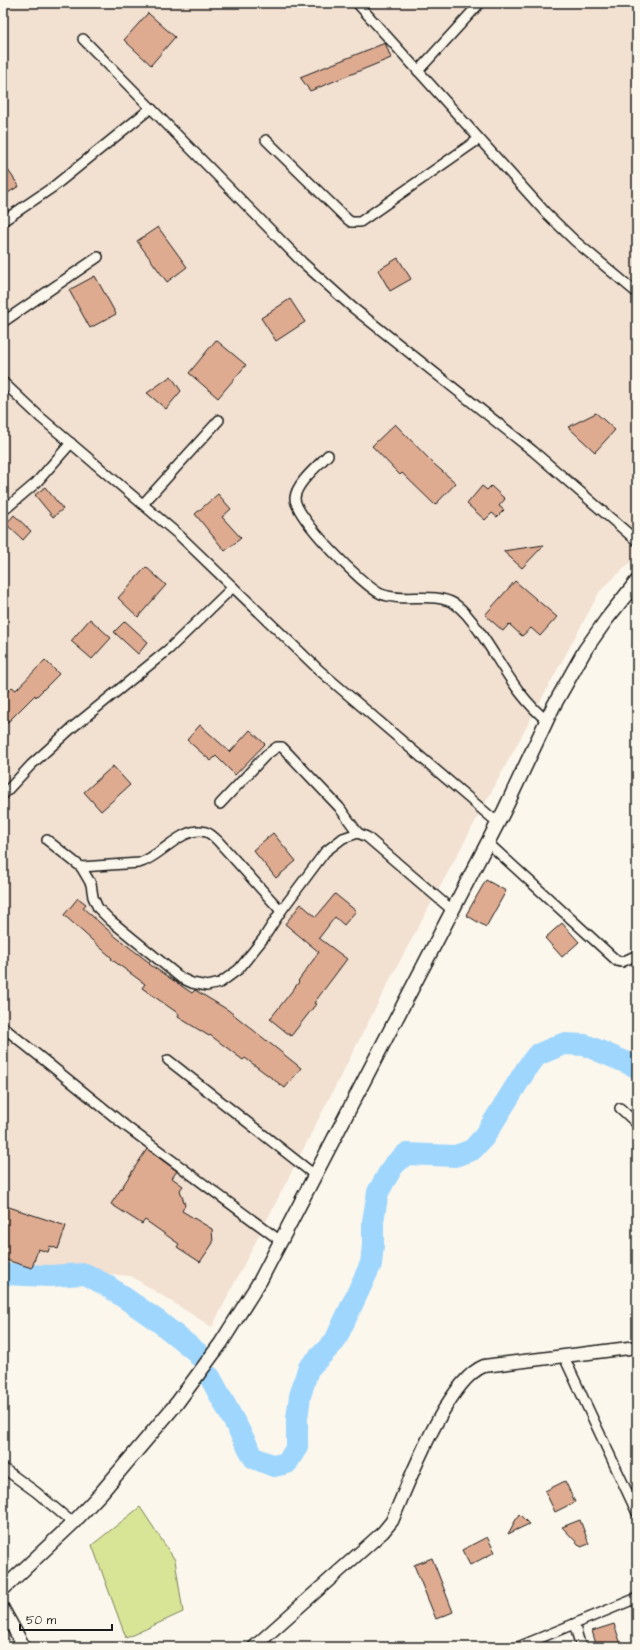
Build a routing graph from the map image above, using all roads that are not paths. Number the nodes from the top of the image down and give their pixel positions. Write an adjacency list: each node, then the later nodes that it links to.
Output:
1 (357, 3): 4 (street)
2 (480, 3): 4 (street)
3 (83, 39): 5 (street)
4 (418, 71): 6 (street)
5 (151, 108): 8 (street); 18 (street)
6 (479, 139): 7 (street); 10 (street)
7 (266, 140)
8 (3, 221)
9 (98, 257): 11 (street)
10 (637, 292)
11 (3, 322)
12 (3, 382): 14 (street)
13 (219, 420): 16 (street)
14 (71, 443): 16 (street); 17 (street)
15 (328, 455): 21 (street)
16 (143, 504): 20 (street)
17 (3, 511)
18 (637, 541)
19 (637, 581): 21 (main road)
20 (233, 587): 22 (street); 24 (street)
21 (547, 721): 24 (main road)
22 (3, 796)
23 (220, 804): 25 (street)
24 (498, 823): 27 (main road)
25 (358, 833): 29 (street); 30 (street)
26 (47, 840): 28 (street)
27 (488, 842): 29 (main road); 31 (street)
28 (81, 867): 30 (street); 30 (street)
29 (452, 910): 36 (main road)
30 (281, 911)
31 (637, 955)
32 (3, 1027): 37 (street)
33 (168, 1060): 36 (street)
34 (620, 1108): 35 (street)
35 (637, 1124)
36 (316, 1176): 37 (main road)
37 (282, 1242): 42 (main road)
38 (637, 1347): 39 (street)
39 (564, 1357): 41 (street); 48 (street)
40 (3, 1468): 42 (street)
41 (637, 1513)
42 (74, 1523): 43 (main road)
43 (3, 1589)
44 (637, 1598): 46 (street)
45 (3, 1610): 47 (street)
46 (574, 1624): 49 (street); 50 (street)
47 (24, 1647)
48 (254, 1647)
49 (518, 1647)
50 (581, 1647)

